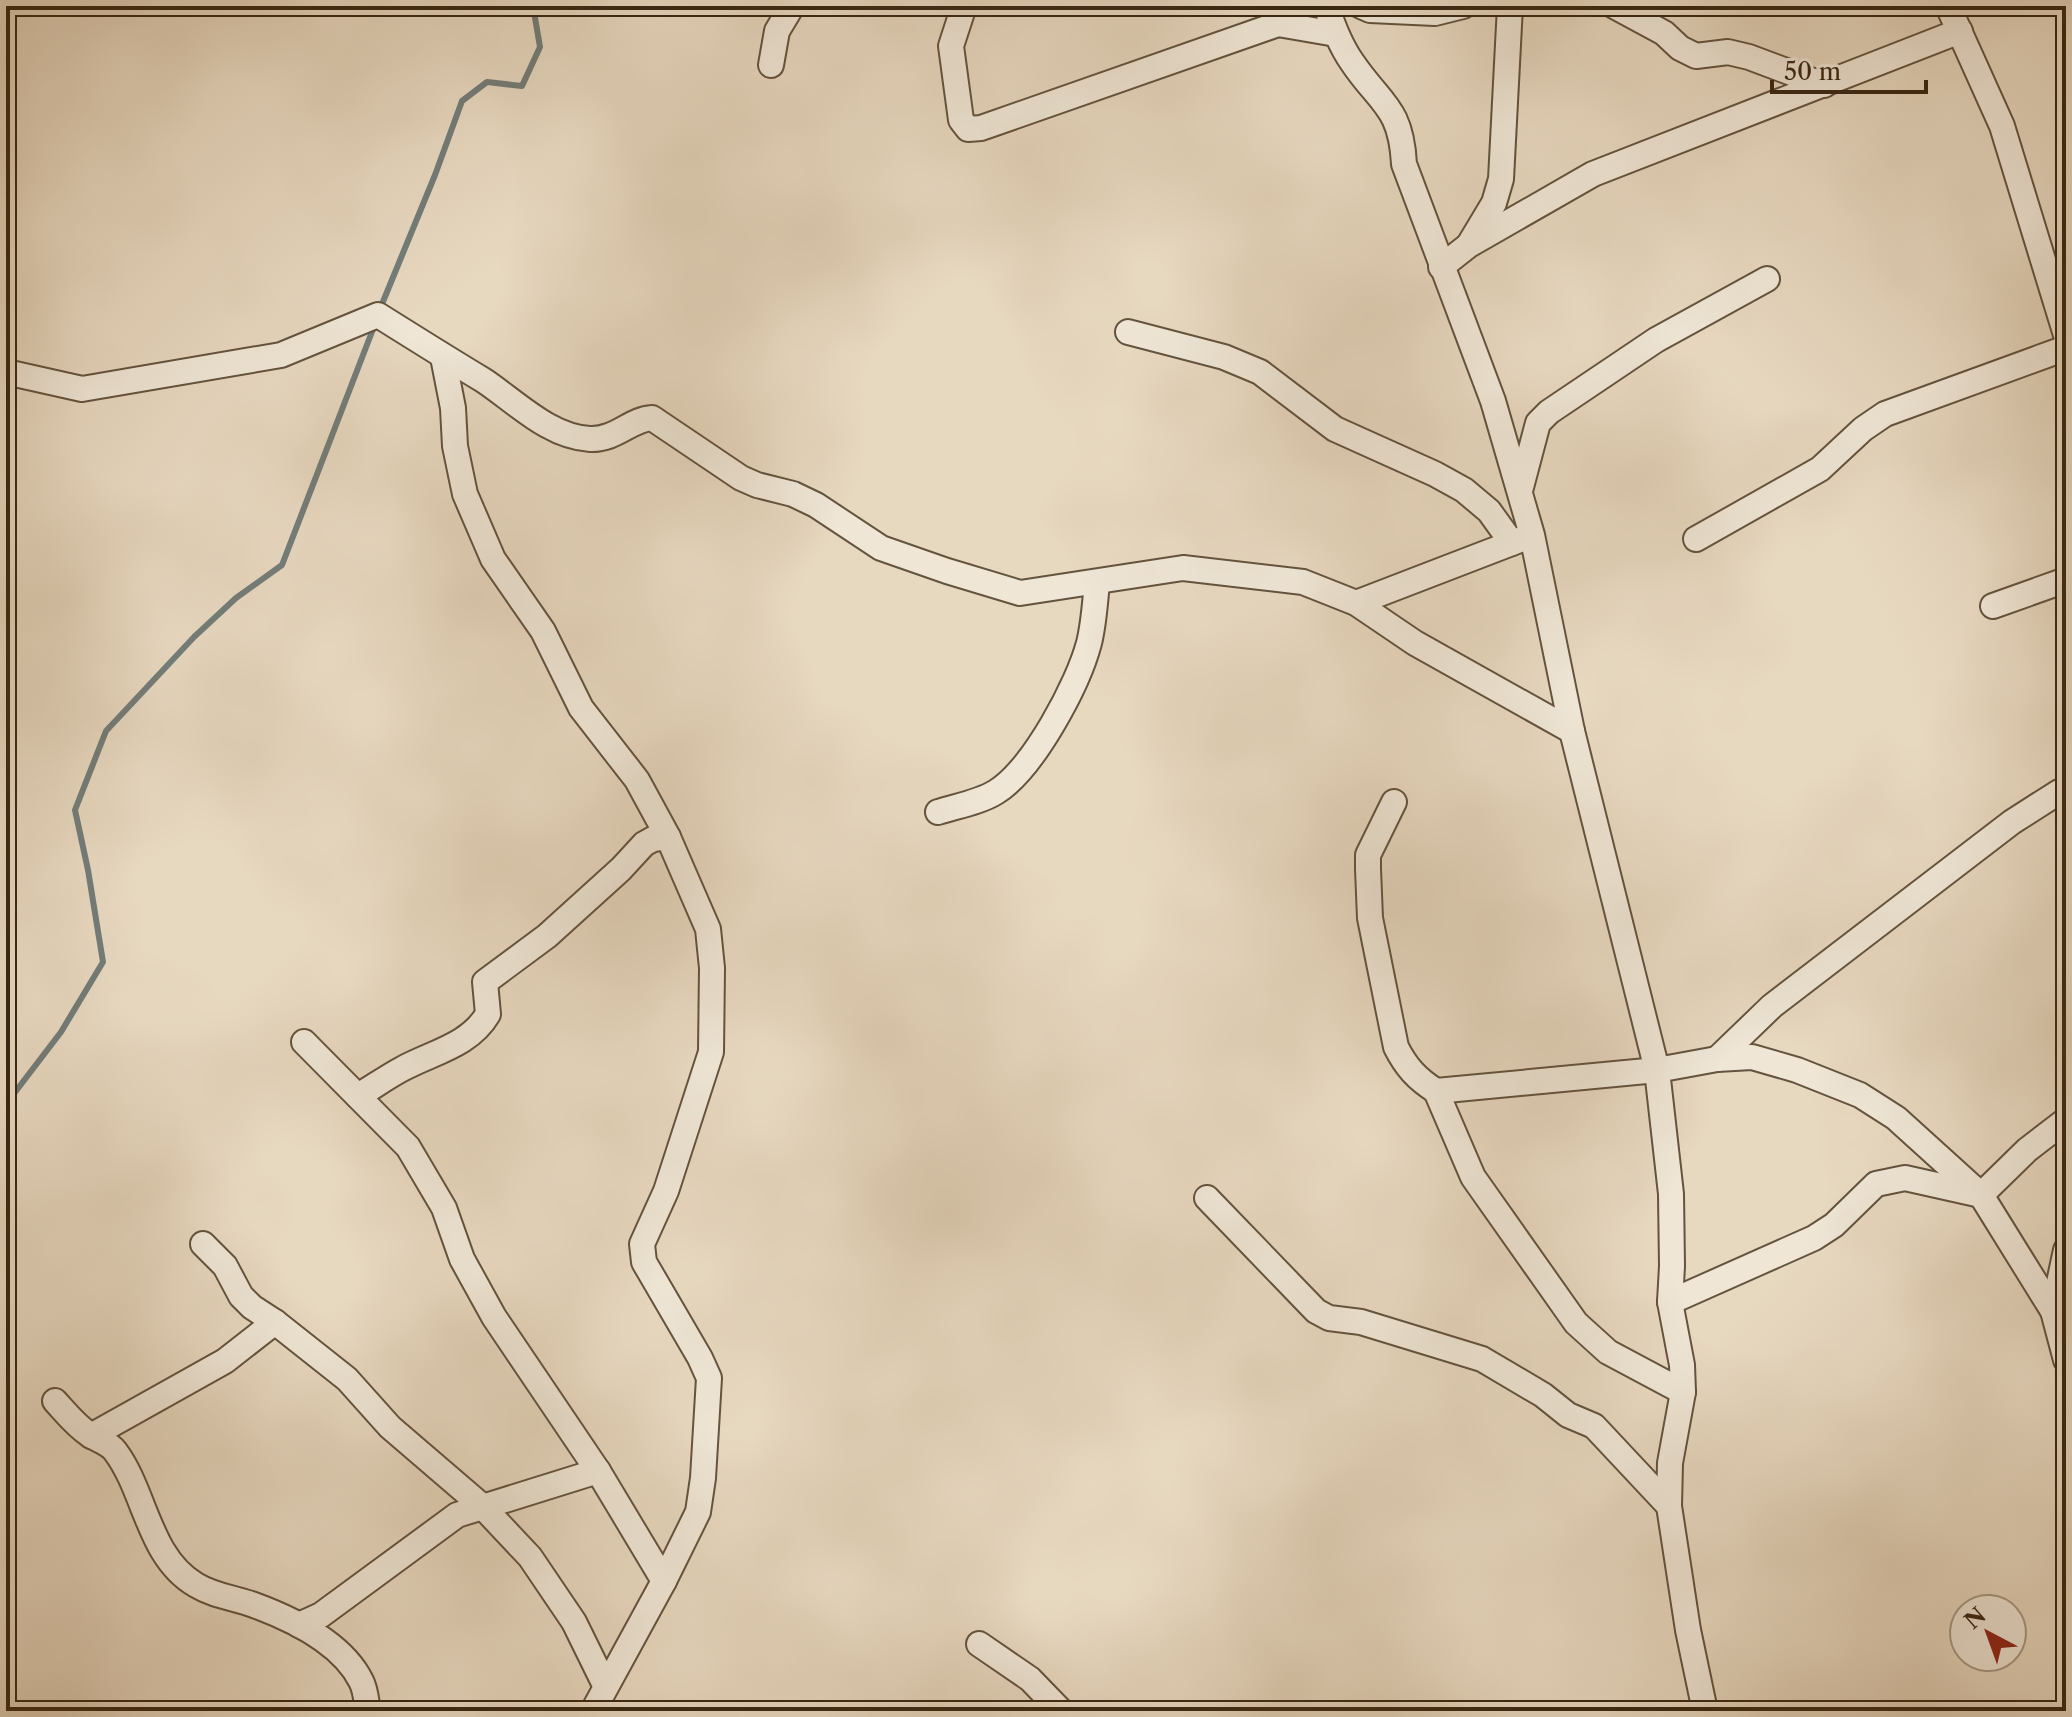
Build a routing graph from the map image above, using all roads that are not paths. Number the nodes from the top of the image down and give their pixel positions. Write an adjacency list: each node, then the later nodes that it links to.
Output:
1 (792, 6): 13 (street)
2 (964, 6): 10 (street)
3 (1298, 6): 10 (street)
4 (1326, 6): 12 (street)
5 (1361, 6): 6 (street)
6 (1463, 6)
7 (1510, 6): 15 (street)
8 (1614, 6): 14 (street)
9 (1948, 6): 11 (street)
10 (1278, 24): 12 (street)
11 (1960, 31): 14 (street); 19 (street)
12 (1336, 34): 16 (street)
13 (771, 65)
14 (1824, 85): 15 (street)
15 (1469, 245): 16 (street)
16 (1441, 267): 25 (street)
17 (1767, 279): 25 (street)
18 (1128, 332): 26 (street)
19 (2066, 335)
20 (2066, 348): 27 (street)
21 (443, 357): 22 (street); 23 (street); 24 (street)
22 (6, 372)
23 (486, 382): 24 (street); 29 (street)
24 (453, 408): 36 (street)
25 (1519, 491): 26 (street)
26 (1522, 539): 30 (street); 32 (street)
27 (1696, 539)
28 (2066, 580): 31 (street)
29 (1097, 582): 30 (street); 35 (street)
30 (1356, 603): 32 (street)
31 (1993, 606)
32 (1572, 731): 39 (street)
33 (2066, 792): 38 (street)
34 (1394, 802): 40 (street)
35 (938, 812)
36 (668, 837): 41 (street); 57 (street)
37 (304, 1042): 41 (street)
38 (1717, 1059): 39 (street); 43 (street)
39 (1657, 1070): 40 (street); 47 (street)
40 (1436, 1091): 51 (street)
41 (358, 1096): 54 (street)
42 (2066, 1120): 43 (street)
43 (1981, 1195): 47 (street); 48 (street)
44 (1207, 1198): 56 (street)
45 (203, 1244): 49 (street)
46 (2066, 1250): 48 (street)
47 (1670, 1302): 51 (street)
48 (2053, 1311): 50 (street)
49 (275, 1322): 53 (street); 55 (street)
50 (2066, 1360)
51 (1683, 1392): 56 (street)
52 (55, 1401): 53 (street)
53 (91, 1436): 59 (street)
54 (598, 1471): 55 (street); 57 (street)
55 (482, 1506): 58 (street); 62 (street)
56 (1669, 1506): 66 (street)
57 (664, 1581): 62 (street)
58 (321, 1615): 59 (street); 60 (street)
59 (299, 1625): 60 (street)
60 (328, 1644): 63 (street)
61 (979, 1644): 65 (street)
62 (605, 1685): 64 (street)
63 (368, 1711)
64 (593, 1711)
65 (1061, 1711)
66 (1705, 1711)

